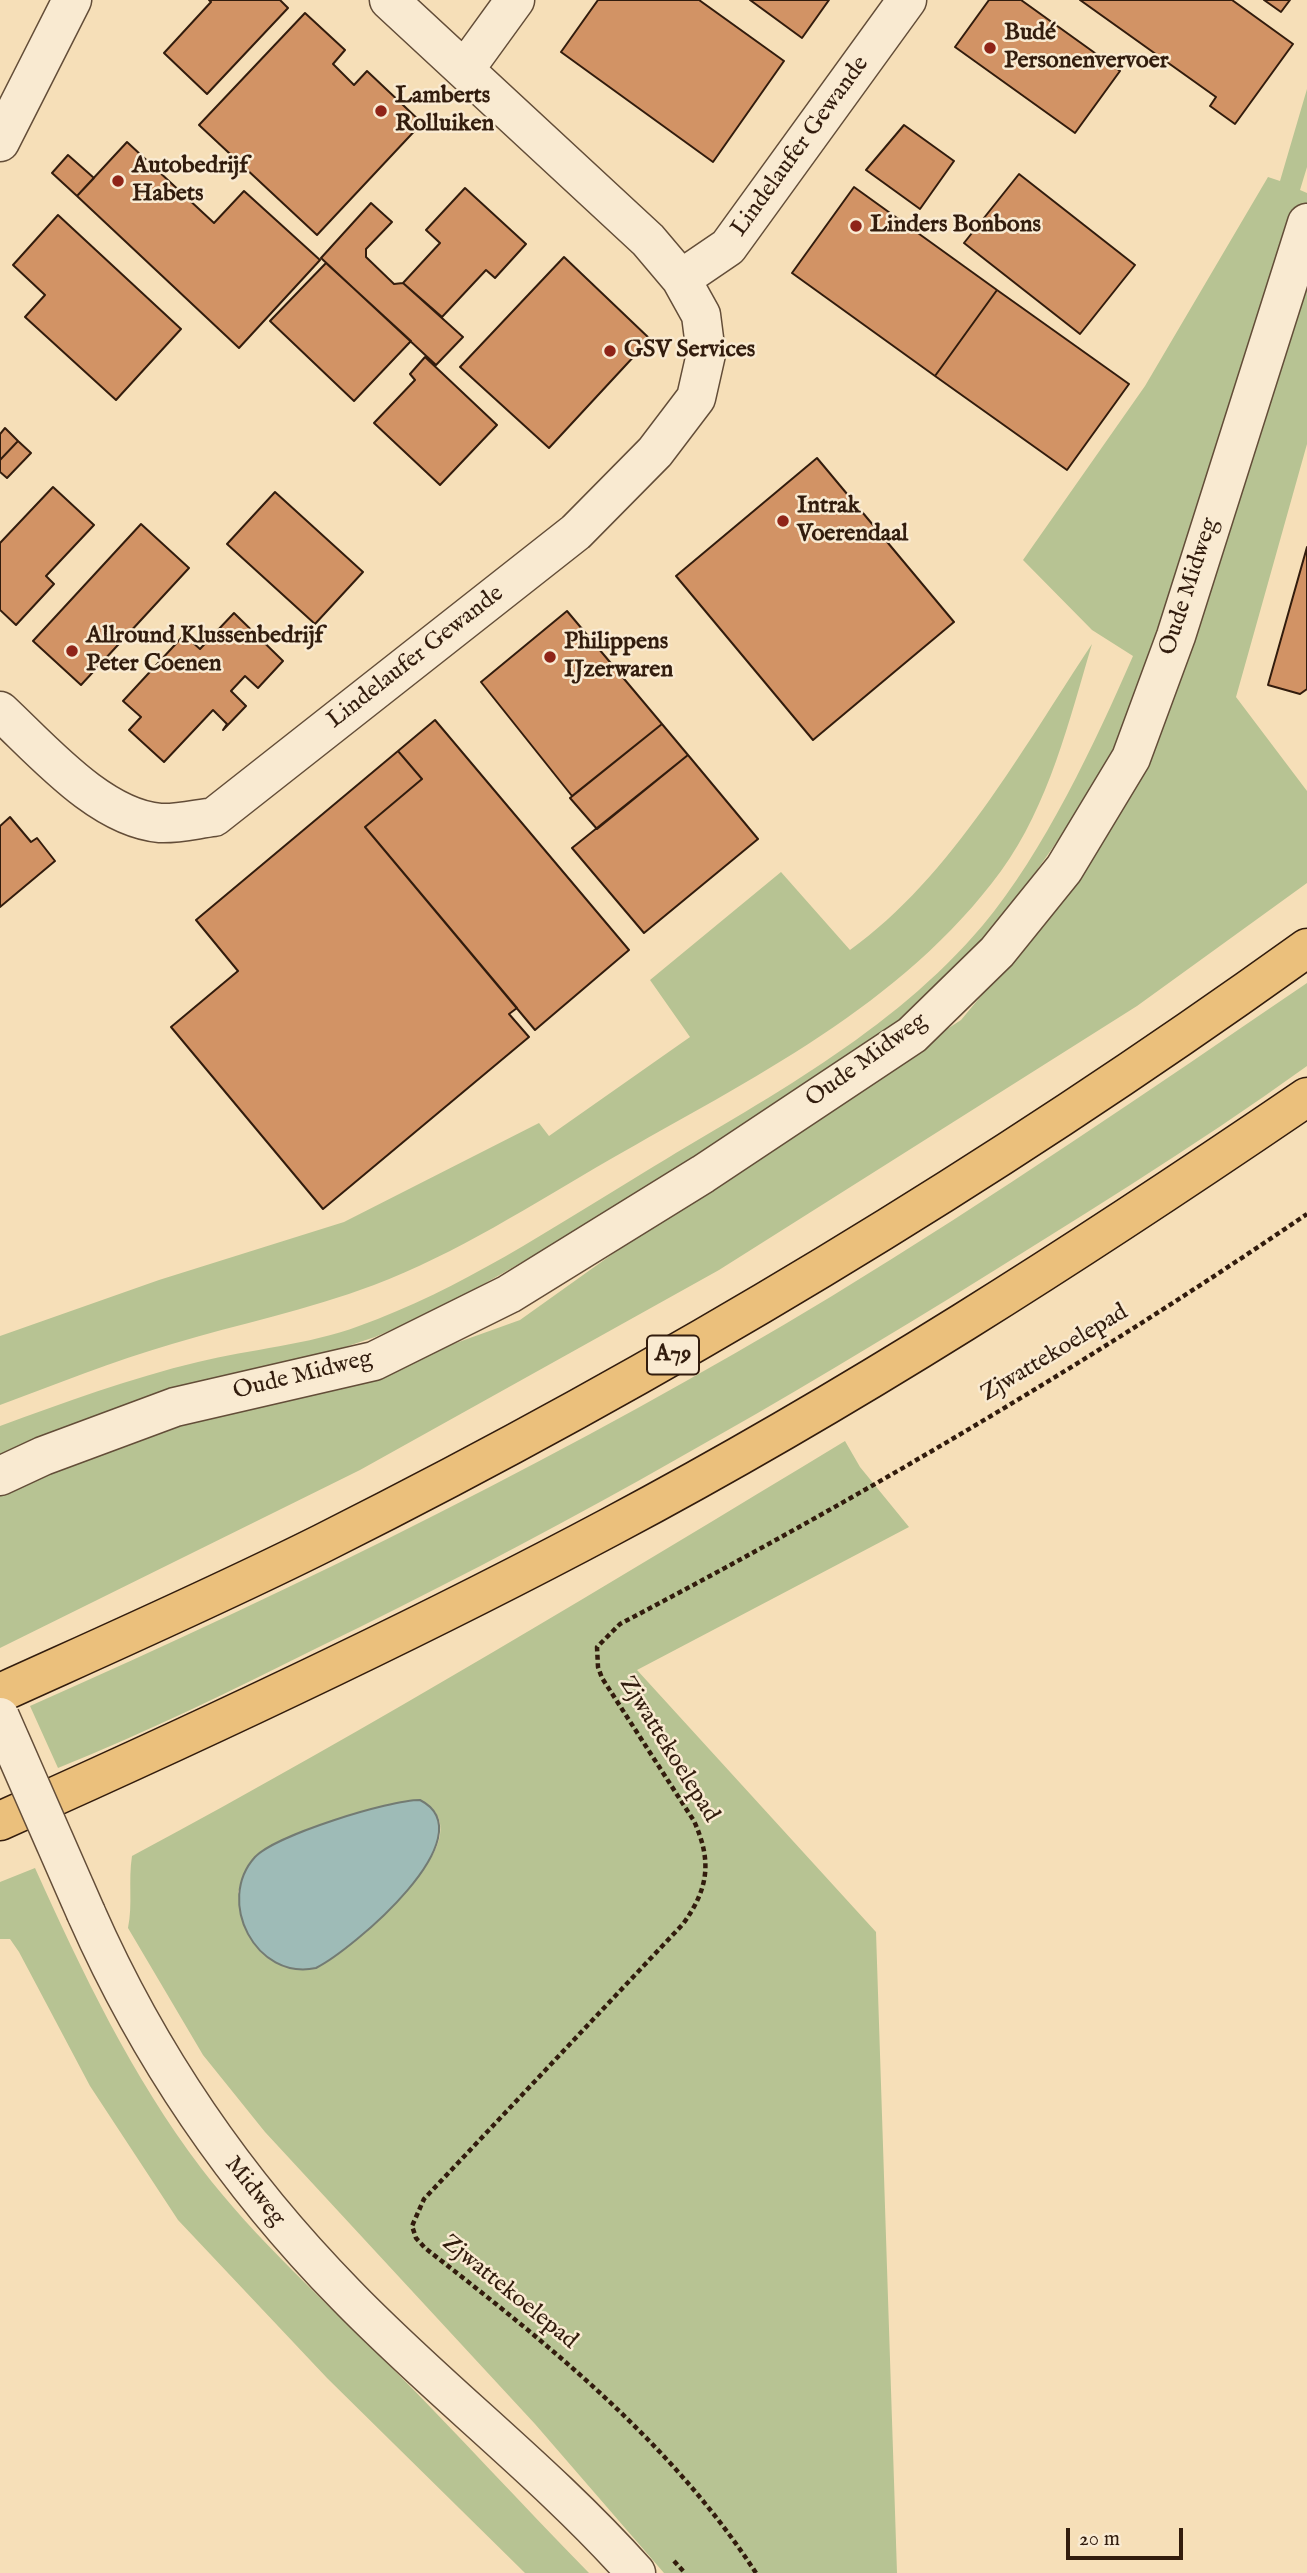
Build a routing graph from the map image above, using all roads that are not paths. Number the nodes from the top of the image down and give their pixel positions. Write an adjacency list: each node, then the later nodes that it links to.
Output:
1 (72, 0): 6 (street)
2 (389, 0): 5 (street, Lindelaufer Gewande)
3 (515, 0): 5 (street)
4 (907, 0): 8 (street, Lindelaufer Gewande)
5 (465, 69): 8 (street, Lindelaufer Gewande)
6 (0, 142)
7 (1307, 222): 12 (street, Oude Midweg)
8 (681, 279): 9 (street, Lindelaufer Gewande)
9 (0, 711)
10 (1307, 948): 13 (highway, A79)
11 (1307, 1097): 15 (highway)
12 (0, 1476)
13 (0, 1693)
14 (0, 1717): 16 (street, Midweg, bridge)
15 (0, 1821)
16 (636, 2573)

